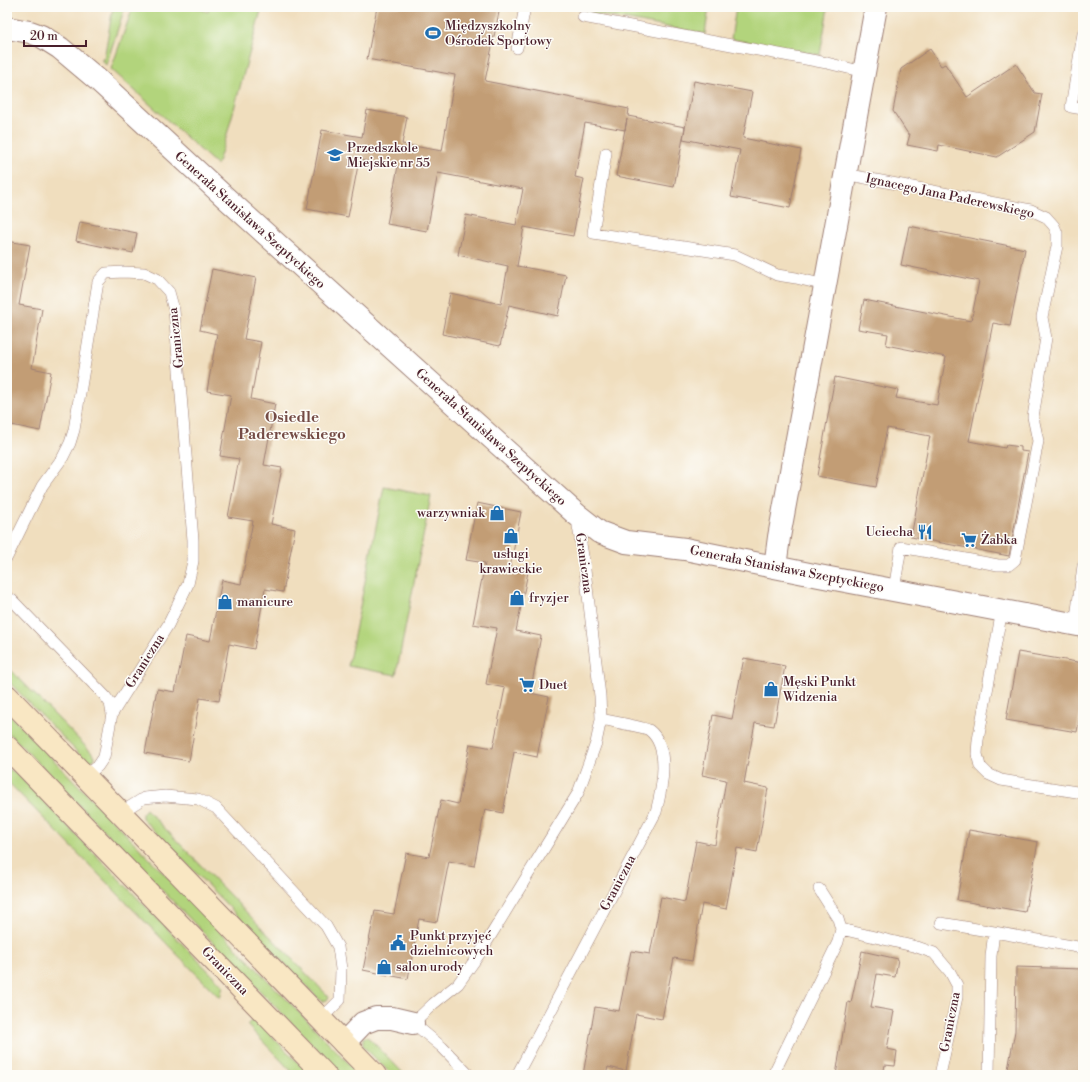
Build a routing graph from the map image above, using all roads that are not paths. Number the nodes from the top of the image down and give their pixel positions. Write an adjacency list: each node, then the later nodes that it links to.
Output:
1 (525, 7): 6 (lane)
2 (876, 7): 7 (street)
3 (583, 17): 7 (lane)
4 (7, 28): 15 (street, Generała Stanisława Szeptyckiego)
5 (1083, 34): 8 (lane)
6 (517, 48)
7 (864, 72): 10 (street)
8 (1083, 109)
9 (606, 153): 11 (lane)
10 (845, 174): 11 (street); 16 (lane, Ignacego Jana Paderewskiego)
11 (825, 285): 15 (street)
12 (578, 526): 22 (lane, Graniczna)
13 (7, 557): 21 (lane, Graniczna)
14 (1083, 566): 19 (lane)
15 (775, 567): 16 (street, Generała Stanisława Szeptyckiego)
16 (894, 590): 18 (street, Generała Stanisława Szeptyckiego)
17 (7, 597): 21 (lane)
18 (1002, 610): 19 (street, Generała Stanisława Szeptyckiego); 25 (lane)
19 (1079, 625)
20 (7, 696): 24 (street)
21 (112, 714): 24 (lane, Graniczna)
22 (601, 719): 33 (lane, Graniczna); 38 (lane, Graniczna)
23 (7, 748): 35 (street, Graniczna)
24 (85, 777): 26 (street)
25 (1083, 793)
26 (120, 813): 32 (street); 32 (lane)
27 (819, 889): 29 (lane)
28 (941, 923): 30 (lane)
29 (841, 929): 39 (lane); 40 (lane, Graniczna)
30 (994, 932): 31 (lane); 41 (lane)
31 (1083, 948)
32 (321, 1019): 34 (street)
33 (414, 1023): 34 (street); 37 (lane)
34 (344, 1043): 36 (street)
35 (326, 1075)
36 (375, 1075)
37 (469, 1075)
38 (516, 1075)
39 (773, 1075)
40 (940, 1075)
41 (989, 1075)

